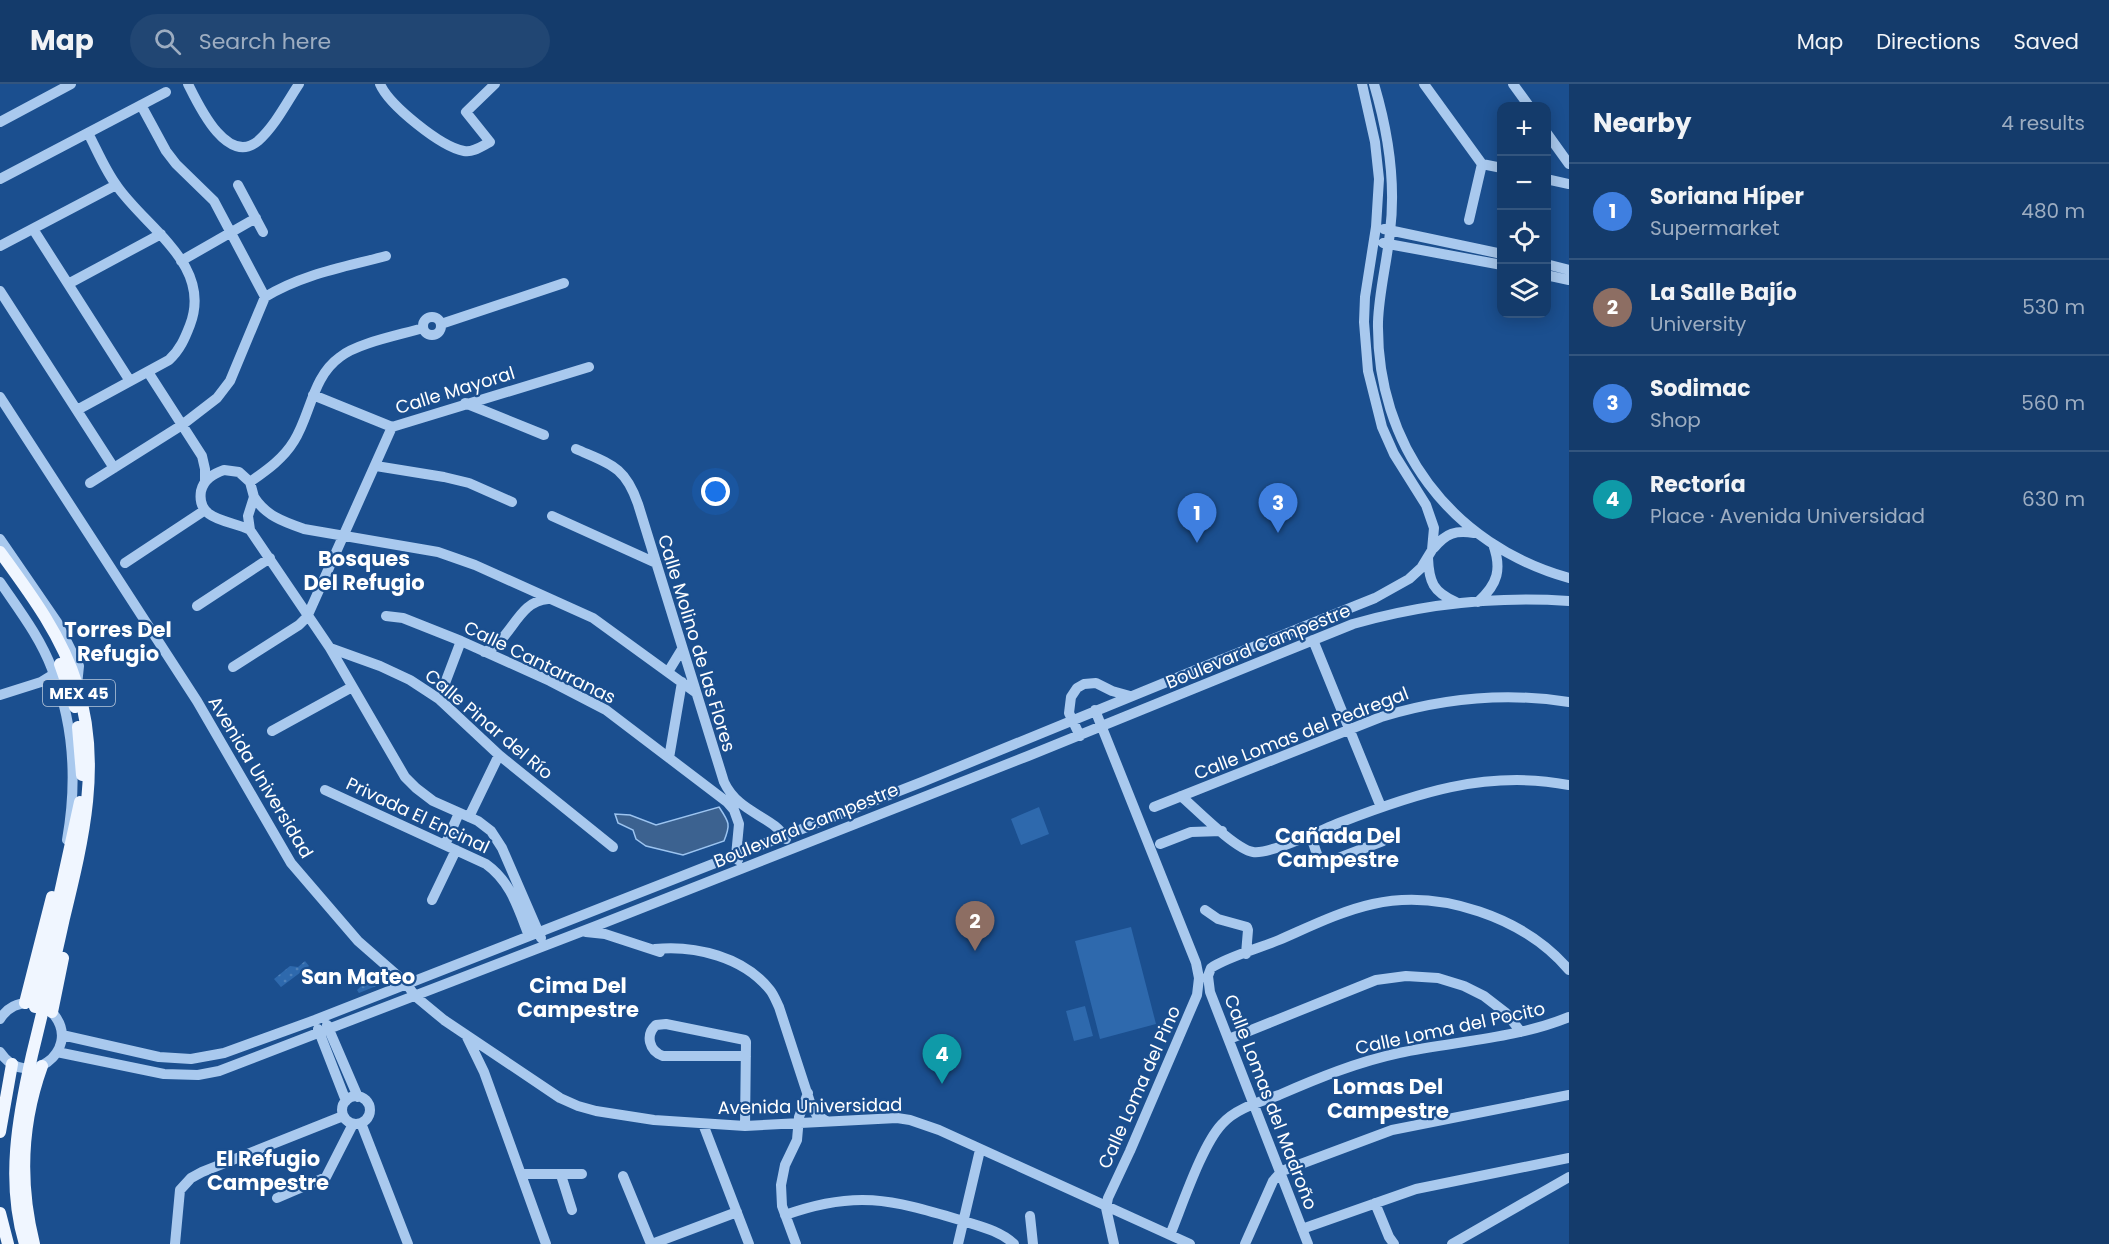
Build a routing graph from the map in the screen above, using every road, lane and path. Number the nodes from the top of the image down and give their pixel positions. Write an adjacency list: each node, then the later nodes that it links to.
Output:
1 (71, 84): 14 (street)
2 (188, 84): 3 (street)
3 (299, 84)
4 (380, 84): 17 (street)
5 (386, 84): 17 (street)
6 (495, 84): 17 (street)
7 (1362, 84): 28 (street)
8 (1374, 84): 30 (street)
9 (1424, 84): 18 (street)
10 (1513, 84): 12 (street)
11 (166, 92): 13 (street)
12 (1526, 102)
13 (141, 105): 15 (street); 31 (street)
14 (0, 122)
15 (88, 133): 21 (street); 24 (street)
16 (1551, 139): 19 (street)
17 (464, 148)
18 (1482, 164): 20 (street); 27 (street)
19 (1569, 164)
20 (1497, 167)
21 (0, 179)
22 (1551, 179): 23 (street)
23 (1569, 184)
24 (116, 185): 29 (street); 33 (street)
25 (238, 185): 26 (street)
26 (256, 218): 31 (street); 32 (street)
27 (1469, 220)
28 (1376, 227): 30 (street); 34 (street)
29 (33, 229): 36 (street); 45 (street)
30 (1390, 230): 35 (street); 37 (street)
31 (231, 232): 39 (street); 48 (street)
32 (263, 232)
33 (161, 234): 39 (street); 45 (street)
34 (1374, 241): 35 (street); 77 (street)
35 (1389, 244): 40 (street); 72 (street)
36 (0, 246)
37 (1497, 253)
38 (386, 256): 48 (street)
39 (181, 261): 50 (street)
40 (1497, 264)
41 (1551, 265): 42 (street)
42 (1569, 270)
43 (1551, 276): 44 (street)
44 (1569, 280)
45 (68, 284): 51 (street)
46 (564, 284): 52 (street)
47 (0, 291): 55 (street)
48 (265, 297): 56 (street)
49 (589, 367): 54 (street, Calle Mayoral)
50 (148, 372): 51 (street); 56 (street)
51 (130, 381): 55 (street)
52 (313, 395): 57 (street); 65 (street)
53 (0, 397): 150 (street, Avenida Universidad)
54 (465, 403): 57 (street, Calle Mayoral); 58 (street)
55 (77, 410): 62 (street)
56 (182, 425): 60 (street); 62 (street)
57 (392, 427): 61 (street, Calle Mayoral)
58 (544, 435)
59 (576, 449): 80 (street, Calle Molino de las Flores)
60 (202, 456): 63 (street); 64 (street)
61 (376, 466): 68 (street); 73 (street, Calle Mayoral)
62 (114, 468): 66 (street)
63 (224, 470): 64 (street); 65 (street)
64 (205, 482): 69 (street)
65 (250, 482): 67 (street)
66 (90, 483)
67 (254, 497): 71 (street); 73 (street)
68 (512, 502)
69 (205, 510): 71 (street); 79 (street)
70 (552, 516): 80 (street)
71 (250, 531): 78 (street)
72 (1478, 534): 75 (street); 77 (street)
73 (344, 536): 85 (street); 91 (street, Calle Mayoral)
74 (0, 539): 82 (street)
75 (1494, 544): 83 (street); 87 (street)
76 (0, 552): 82 (main road, MEX 45)
77 (1430, 554): 88 (street); 106 (street, Boulevard Campestre)
78 (270, 558): 89 (street); 91 (street)
79 (125, 563)
80 (656, 563): 96 (street, Calle Molino de las Flores)
81 (0, 566): 134 (main road, MEX 45)
82 (16, 568): 134 (main road, MEX 45)
83 (1569, 578)
84 (0, 582): 101 (street)
85 (550, 598): 94 (street); 100 (street)
86 (1569, 601): 87 (street, Boulevard Campestre)
87 (1478, 602): 88 (street, Boulevard Campestre)
88 (1458, 603): 92 (street, Boulevard Campestre)
89 (197, 606)
90 (386, 616): 93 (street, Calle Cantarranas)
91 (307, 617): 95 (street); 99 (street)
92 (1313, 640): 111 (street, Boulevard Campestre); 112 (street)
93 (461, 641): 97 (street, Calle Cantarranas); 107 (street)
94 (501, 641): 97 (street); 98 (street)
95 (330, 648): 103 (street); 107 (street, Calle Pinar del Río)
96 (682, 649): 100 (street); 104 (street, Calle Molino de las Flores)
97 (484, 651): 98 (street, Calle Cantarranas)
98 (505, 661): 116 (street, Calle Cantarranas)
99 (233, 667)
100 (668, 672): 102 (street)
101 (54, 674): 105 (street); 137 (street)
102 (682, 682): 104 (street); 116 (street)
103 (352, 687): 113 (street); 124 (street)
104 (695, 692): 117 (street, Calle Molino de las Flores)
105 (0, 695)
106 (1130, 696): 109 (street, Boulevard Campestre); 110 (street)
107 (439, 699): 115 (street, Calle Pinar del Río)
108 (1569, 702): 112 (street, Calle Lomas del Pedregal)
109 (1095, 710): 110 (street, Boulevard Campestre); 111 (street)
110 (1072, 721): 114 (street); 127 (street, Boulevard Campestre)
111 (1101, 726): 114 (street, Boulevard Campestre); 190 (street, Calle Loma del Pino)
112 (1349, 729): 121 (street, Calle Lomas del Pedregal); 123 (street)
113 (272, 731)
114 (1080, 736): 132 (street, Boulevard Campestre)
115 (499, 755): 124 (street); 131 (street, Calle Pinar del Río)
116 (669, 758): 118 (street, Calle Cantarranas)
117 (719, 768): 118 (street); 127 (street, Calle Molino de las Flores)
118 (703, 782): 135 (street, Calle Cantarranas)
119 (1569, 785): 123 (street)
120 (325, 790): 130 (street, Privada El Encinal)
121 (1182, 796): 122 (street, Calle Lomas del Pedregal); 125 (street)
122 (1154, 807)
123 (1381, 807): 126 (street)
124 (464, 815): 130 (street); 136 (street)
125 (1222, 831): 126 (street); 129 (street)
126 (1310, 834): 128 (street)
127 (785, 835): 132 (street); 135 (street, Boulevard Campestre)
128 (1383, 841)
129 (1160, 844)
130 (445, 845): 133 (street, Privada El Encinal)
131 (613, 847)
132 (790, 848): 138 (street, Boulevard Campestre)
133 (456, 850): 139 (street, Privada El Encinal); 140 (street)
134 (75, 851): 137 (main road); 152 (main road, MEX 45); 152 (main road)
135 (736, 856): 138 (street, Calle Cantarranas); 142 (street, Boulevard Campestre)
136 (508, 861): 139 (street); 145 (street)
137 (63, 862): 152 (main road)
138 (741, 869): 143 (street, Boulevard Campestre)
139 (495, 871): 145 (street)
140 (432, 900)
141 (1204, 909): 148 (street)
142 (579, 917): 143 (street); 145 (street, Boulevard Campestre)
143 (596, 926): 144 (street, Boulevard Campestre); 146 (street)
144 (582, 932): 146 (street); 147 (street, Boulevard Campestre)
145 (534, 934): 147 (street); 150 (street, Boulevard Campestre)
146 (605, 934): 168 (street)
147 (544, 946): 151 (street, Boulevard Campestre)
148 (1246, 954): 149 (street); 160 (street, Calle Lomas del Madroño)
149 (1569, 970)
150 (406, 983): 151 (street, Avenida Universidad); 154 (street, Boulevard Campestre)
151 (415, 996): 156 (street, Boulevard Campestre); 158 (street, Avenida Universidad)
152 (39, 1006): 155 (street); 159 (street); 166 (main road, MEX 45)
153 (1569, 1017): 157 (street, Calle Loma del Pocito)
154 (319, 1018): 156 (street); 159 (street, Boulevard Campestre)
155 (0, 1019)
156 (325, 1032): 162 (street, Boulevard Campestre); 170 (street); 171 (street)
157 (1521, 1032): 160 (street); 172 (street, Calle Loma del Pocito)
158 (465, 1034): 164 (street, Avenida Universidad); 167 (street)
159 (62, 1035): 162 (street)
160 (1229, 1039): 172 (street, Calle Lomas del Madroño)
161 (0, 1052): 166 (street)
162 (57, 1052): 165 (street)
163 (746, 1056): 163 (street); 178 (street)
164 (500, 1057): 167 (street); 176 (street, Avenida Universidad)
165 (42, 1066): 166 (street); 199 (main road)
166 (21, 1067): 179 (main road); 199 (main road, MEX 45)
167 (484, 1072): 183 (street)
168 (808, 1093): 174 (street); 177 (street)
169 (1569, 1095): 182 (street)
170 (358, 1097): 171 (street); 175 (street)
171 (346, 1101): 173 (street)
172 (1255, 1104): 182 (street, Calle Lomas del Madroño); 198 (street, Calle Loma del Pocito)
173 (343, 1116): 175 (street); 200 (street)
174 (826, 1121): 177 (street, Avenida Universidad); 180 (street, Avenida Universidad)
175 (357, 1124): 188 (street); 201 (street)
176 (704, 1124): 178 (street, Avenida Universidad); 192 (street)
177 (798, 1124): 178 (street, Avenida Universidad); 194 (street)
178 (745, 1126)
179 (0, 1132)
180 (980, 1150): 190 (street, Avenida Universidad); 196 (street)
181 (1569, 1158): 189 (street)
182 (1282, 1172): 197 (street, Calle Lomas del Madroño); 211 (street)
183 (521, 1174): 185 (street); 202 (street)
184 (582, 1174): 185 (street)
185 (561, 1175): 191 (street)
186 (623, 1176): 203 (street)
187 (1569, 1177): 214 (street)
188 (277, 1198)
189 (1376, 1203): 197 (street); 213 (street)
190 (1106, 1208): 198 (street, Avenida Universidad); 209 (street)
191 (572, 1209)
192 (737, 1212): 203 (street); 204 (street)
193 (0, 1213): 199 (main road)
194 (785, 1215): 196 (street); 205 (street)
195 (1030, 1216): 208 (street)
196 (963, 1221): 206 (street); 207 (street)
197 (1302, 1229): 212 (street, Calle Lomas del Madroño)
198 (1170, 1235): 210 (street, Avenida Universidad)
199 (20, 1241)
200 (175, 1244)
201 (408, 1244)
202 (546, 1244)
203 (651, 1244)
204 (749, 1244)
205 (796, 1244)
206 (958, 1244)
207 (1014, 1244)
208 (1033, 1244)
209 (1114, 1244)
210 (1190, 1244)
211 (1245, 1244)
212 (1308, 1244)
213 (1394, 1244)
214 (1452, 1244)

